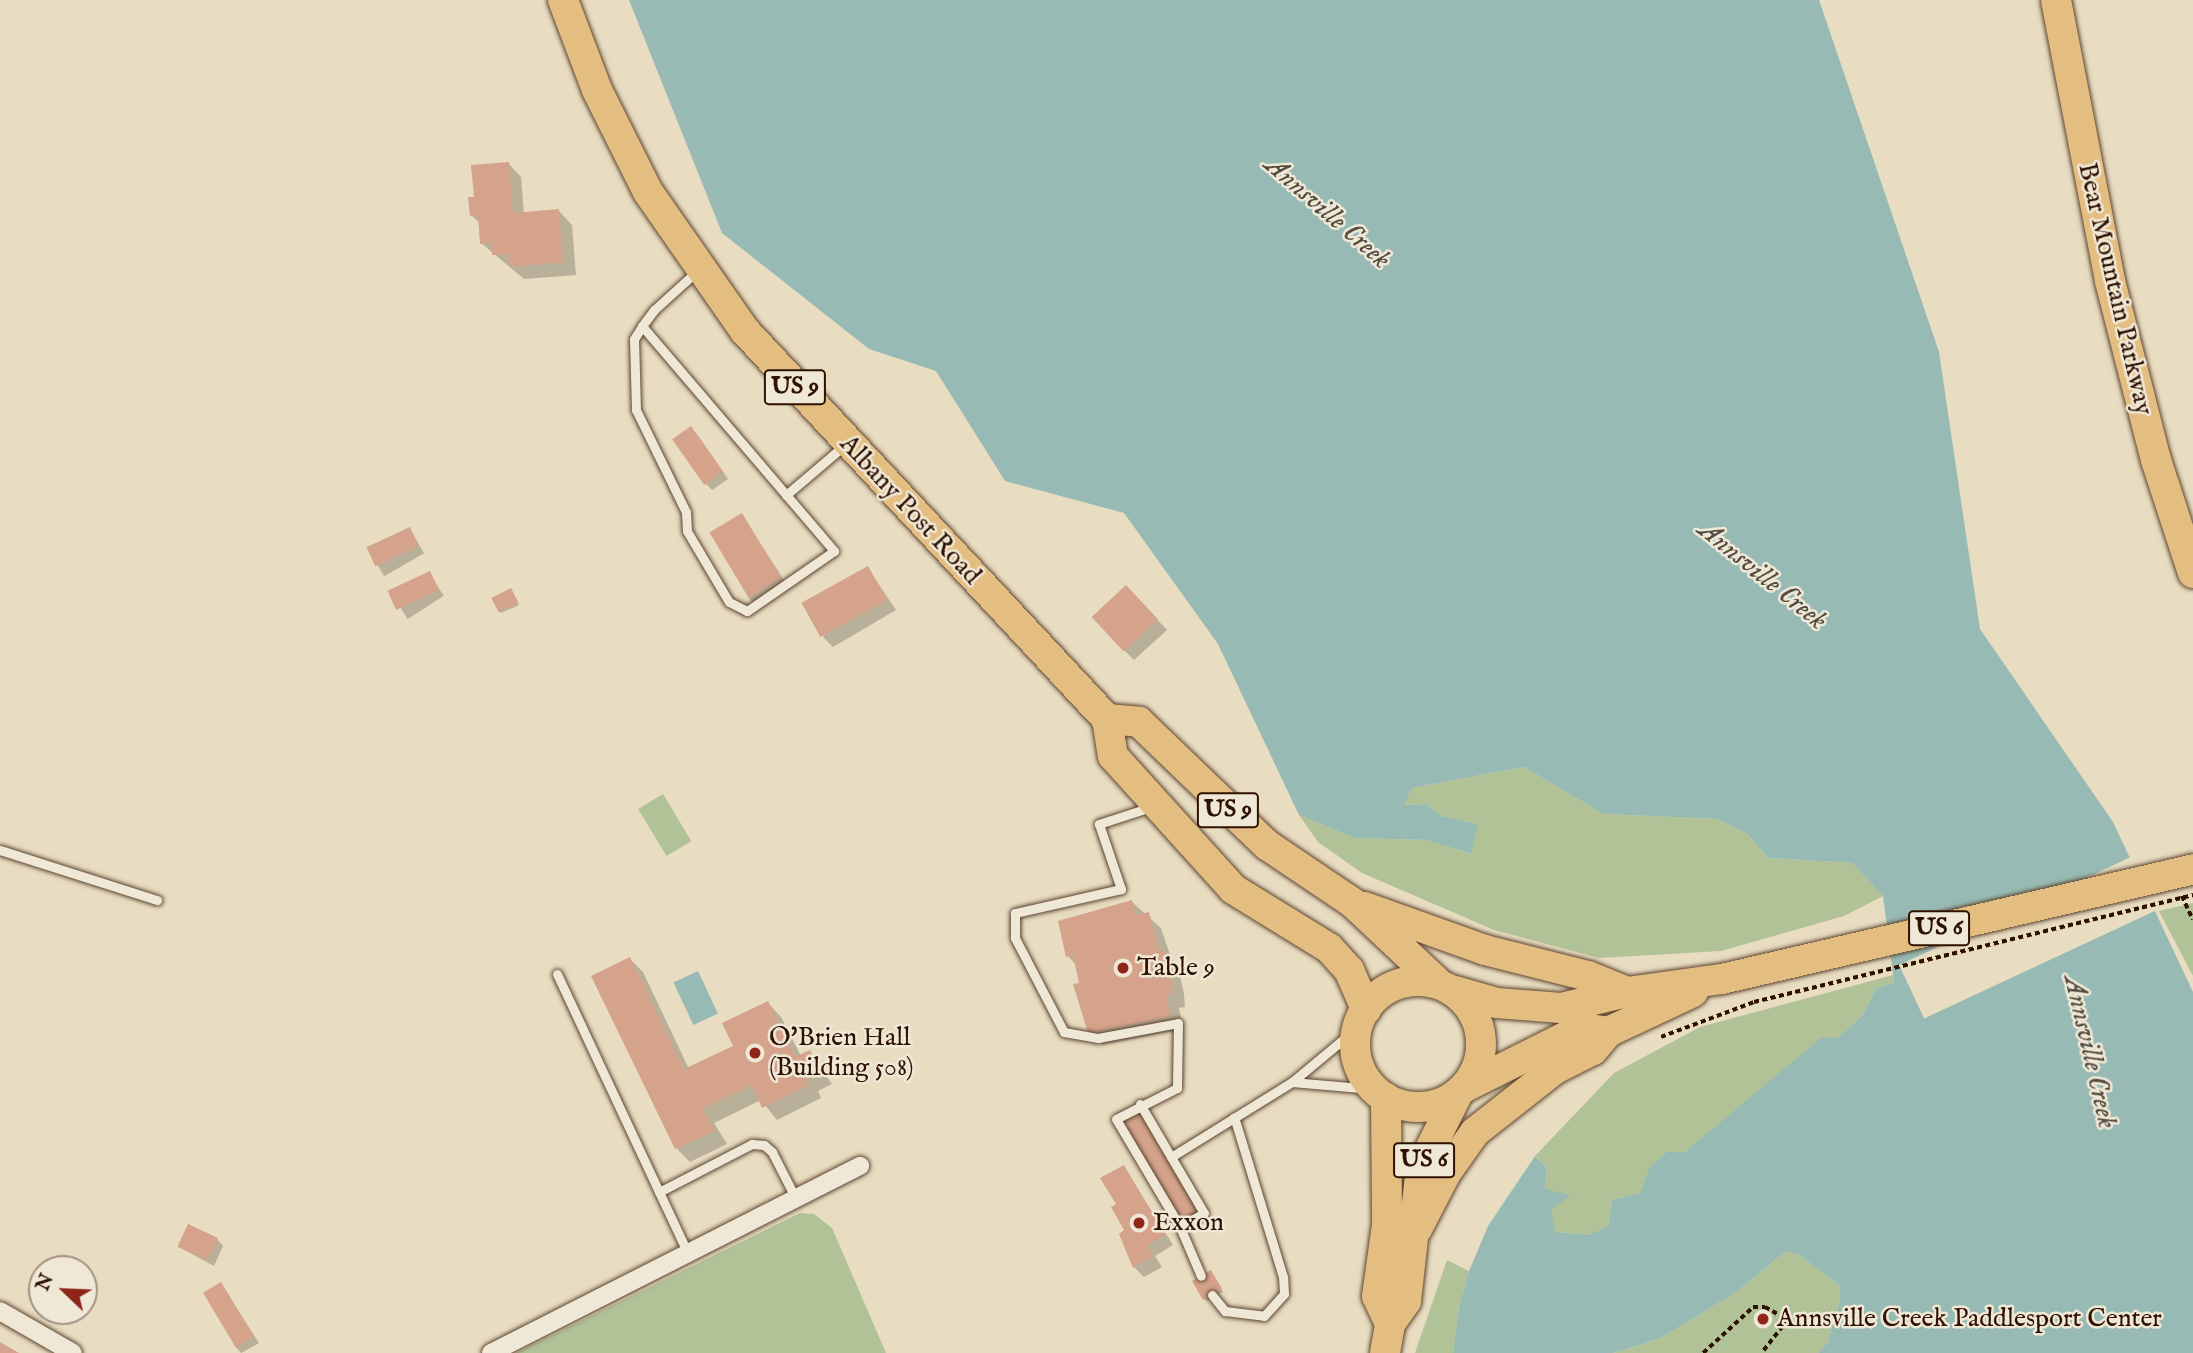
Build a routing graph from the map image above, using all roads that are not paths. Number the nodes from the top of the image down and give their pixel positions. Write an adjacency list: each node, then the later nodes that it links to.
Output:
1 (563, 0): 3 (highway, Albany Post Road / US 9)
2 (2056, 0): 7 (highway, Bear Mountain Parkway)
3 (698, 270): 4 (lane); 5 (highway, Albany Post Road / US 9)
4 (642, 326): 6 (lane); 6 (lane)
5 (847, 443): 6 (lane); 8 (highway, Albany Post Road / US 9)
6 (786, 495)
7 (2193, 573)
8 (1107, 719): 9 (highway, US 9); 13 (highway, US 9)
9 (1157, 805): 18 (highway, US 9); 23 (lane)
10 (0, 850): 12 (lane)
11 (2185, 876): 15 (highway, US 6)
12 (158, 900)
13 (1353, 903): 16 (highway); 17 (highway)
14 (557, 974): 27 (lane)
15 (1741, 984): 17 (highway, US 6); 19 (highway, US 6)
16 (1446, 987): 17 (highway, US 6); 18 (highway, US 6); 21 (highway)
17 (1627, 992)
18 (1362, 1018): 20 (lane); 22 (highway, US 9)
19 (1608, 1032): 21 (highway, US 6); 30 (highway, US 6)
20 (1292, 1082): 22 (lane); 24 (lane)
21 (1460, 1092): 22 (highway, US 6); 30 (highway, US 6)
22 (1380, 1094): 35 (highway, US 6)
23 (1140, 1104): 25 (lane); 29 (lane)
24 (1234, 1117): 25 (lane); 33 (lane)
25 (1171, 1157): 29 (lane)
26 (860, 1167): 28 (street)
27 (659, 1192): 28 (lane); 31 (lane)
28 (796, 1199): 31 (street)
29 (1180, 1227): 32 (lane)
30 (1417, 1229): 35 (highway, US 6)
31 (688, 1254): 37 (street)
32 (1201, 1276)
33 (1212, 1294)
34 (0, 1311): 36 (street)
35 (1390, 1324): 38 (highway, US 6)
36 (73, 1353)
37 (491, 1353)
38 (1385, 1353)

